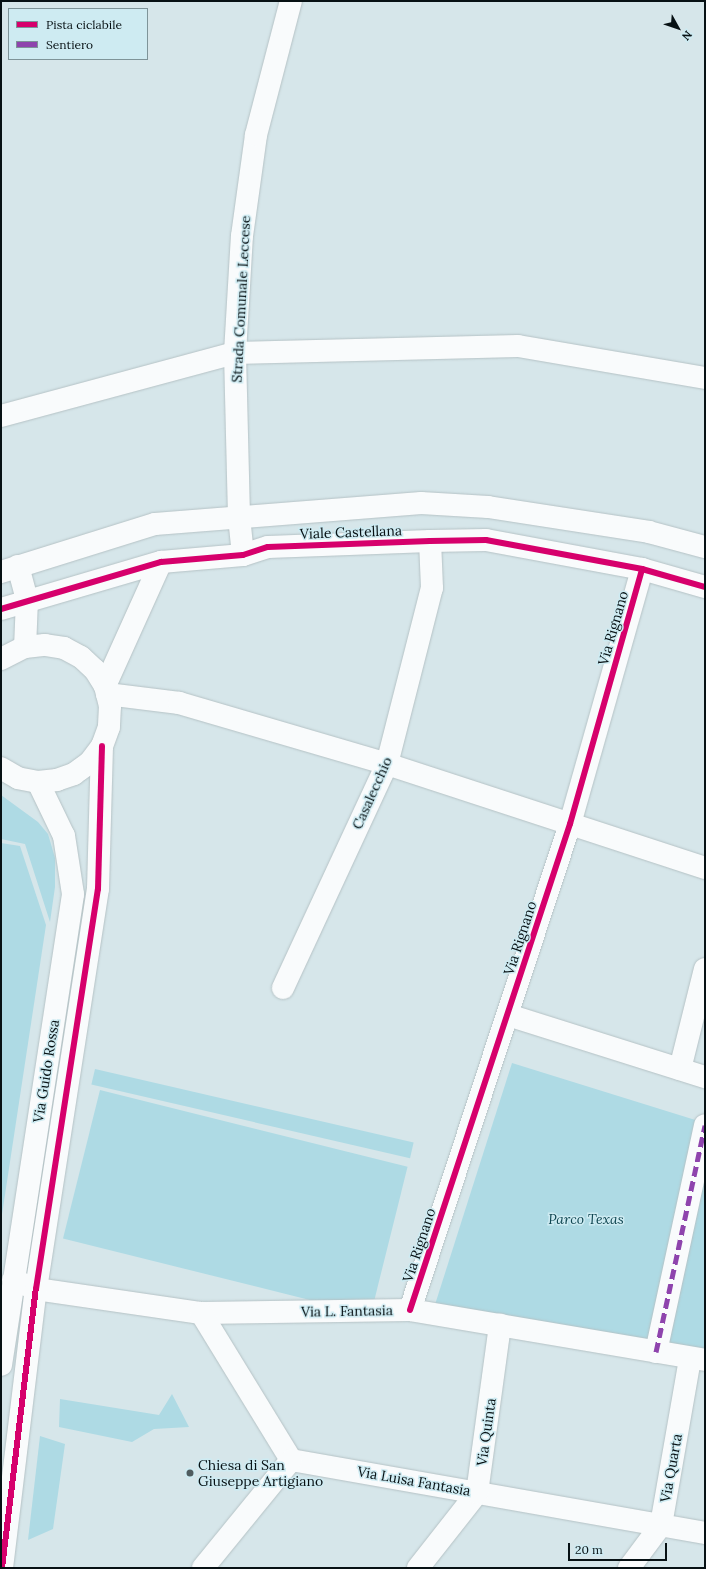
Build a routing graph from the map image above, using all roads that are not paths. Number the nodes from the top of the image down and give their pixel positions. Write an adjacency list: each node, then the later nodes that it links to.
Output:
1 (291, 1): 2 (street, Strada Comunale Leccese)
2 (235, 353): 3 (street); 4 (street); 5 (street, Strada Comunale Leccese)
3 (705, 378)
4 (1, 416)
5 (239, 517): 7 (street); 8 (street, Strada Comunale Leccese); 10 (street)
6 (430, 541): 8 (street, Viale Castellana); 11 (street, Viale Castellana); 19 (street, Casalecchio)
7 (705, 547)
8 (243, 555): 9 (street, Viale Castellana)
9 (161, 562): 13 (street, Viale Castellana); 17 (street)
10 (9, 569): 13 (street)
11 (642, 569): 12 (street, Viale Castellana); 22 (street, Via Rignano)
12 (705, 587)
13 (27, 600): 14 (street, Viale Castellana); 15 (street)
14 (1, 609)
15 (25, 647): 16 (street); 17 (street)
16 (1, 659)
17 (106, 690): 18 (street); 19 (street)
18 (102, 746): 21 (street); 31 (street)
19 (387, 764): 22 (street); 25 (street, Casalecchio)
20 (1, 768): 21 (street)
21 (38, 782): 30 (street, Via Guido Rossa)
22 (570, 824): 23 (street); 26 (street, Via Rignano)
23 (705, 868)
24 (705, 969): 27 (street)
25 (284, 988)
26 (508, 1015): 27 (street); 32 (street, Via Rignano)
27 (680, 1069): 28 (street)
28 (705, 1077)
29 (705, 1125): 35 (street)
30 (13, 1280): 31 (street, Via L. Fantasia); 37 (street, Via Guido Rossa)
31 (36, 1288): 33 (street, Via L. Fantasia); 42 (street)
32 (410, 1310): 33 (street, Via L. Fantasia); 34 (street, Via L. Fantasia)
33 (201, 1314): 38 (street)
34 (500, 1325): 35 (street, Via L. Fantasia); 39 (street, Via Quinta)
35 (656, 1352): 36 (street, Via L. Fantasia)
36 (698, 1359): 40 (street, Via Quarta)
37 (1, 1365)
38 (291, 1460): 39 (street, Via Luisa Fantasia); 43 (street)
39 (477, 1493): 40 (street, Via Luisa Fantasia); 44 (street)
40 (661, 1525): 41 (street, Via Luisa Fantasia); 45 (street, Via Quarta)
41 (705, 1533)
42 (2, 1568)
43 (203, 1568)
44 (418, 1568)
45 (629, 1568)

